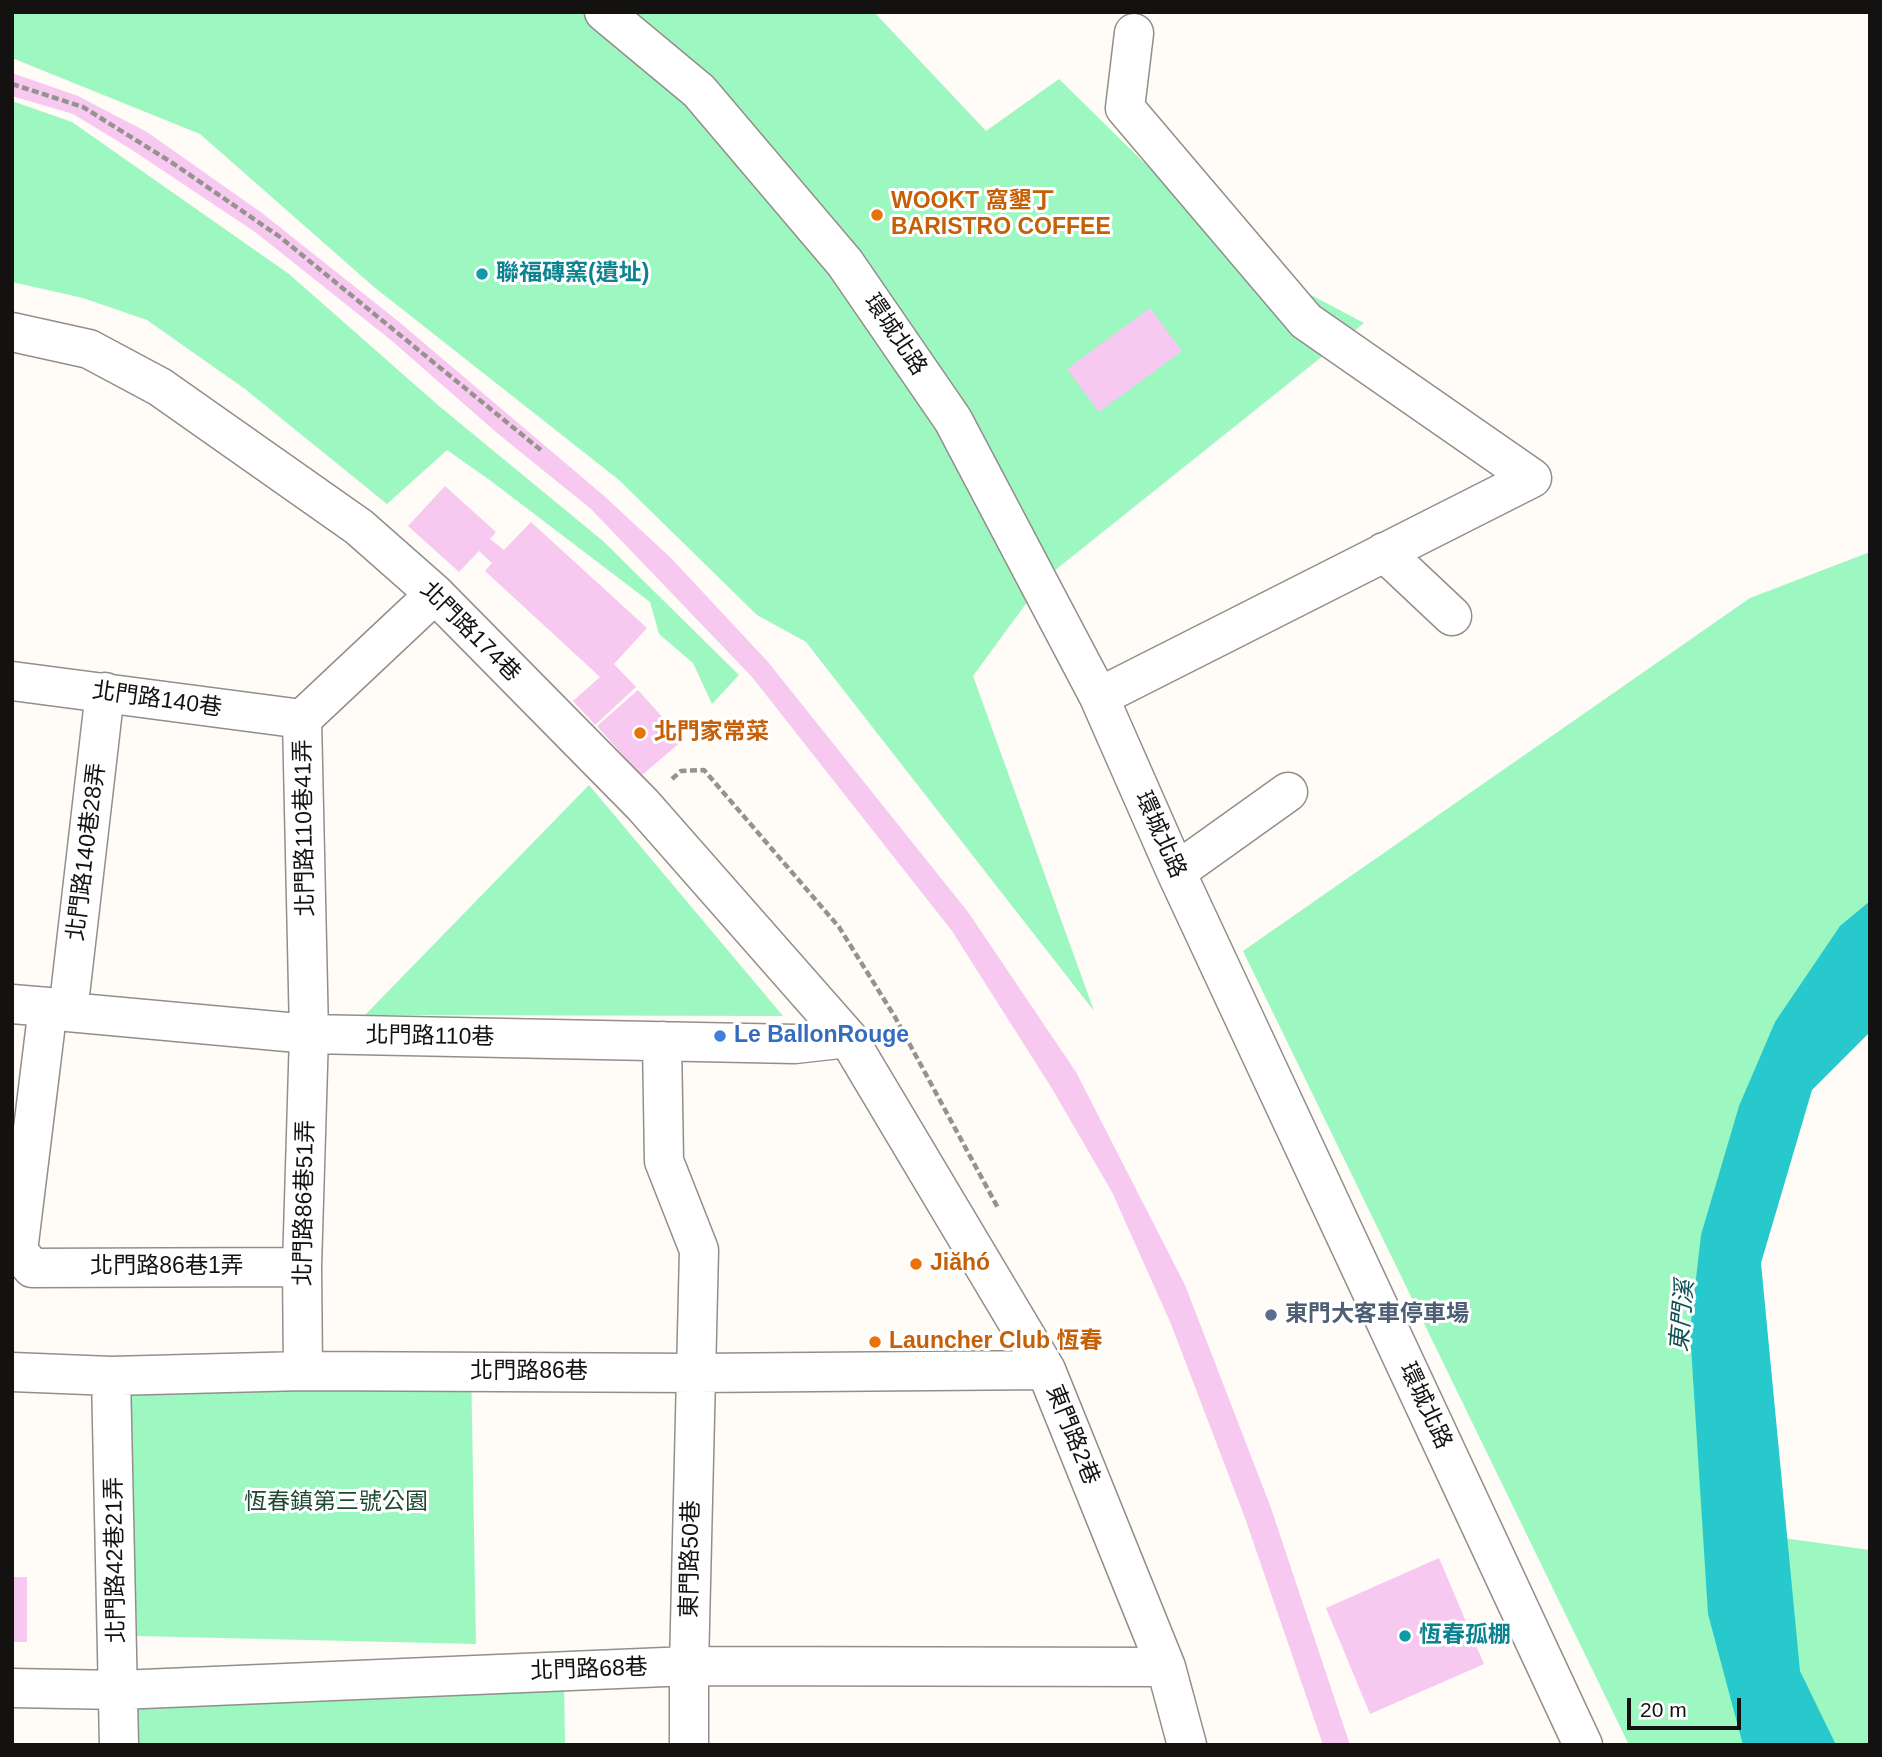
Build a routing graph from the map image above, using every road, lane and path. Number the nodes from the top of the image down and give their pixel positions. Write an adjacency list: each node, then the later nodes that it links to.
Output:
1 (604, 12): 11 (street, 環城北路)
2 (1134, 33): 6 (street)
3 (12, 84): 5 (path)
4 (12, 331): 7 (street, 北門路174巷)
5 (542, 451)
6 (1384, 552): 8 (street); 11 (street)
7 (435, 594): 12 (street, 北門路110巷41弄); 17 (street, 北門路174巷)
8 (1452, 616)
9 (12, 681): 10 (street, 北門路140巷)
10 (105, 692): 12 (street, 北門路140巷); 15 (street, 北門路140巷28弄)
11 (1099, 697): 14 (street, 環城北路)
12 (302, 719): 16 (street, 北門路110巷41弄)
13 (1288, 792): 14 (street)
14 (1176, 872): 33 (street, 環城北路)
15 (43, 1008): 16 (street, 北門路110巷); 20 (street, 北門路140巷28弄)
16 (309, 1034): 18 (street, 北門路110巷); 19 (street, 北門路86巷51弄)
17 (848, 1038): 18 (street, 北門路110巷); 21 (street, 東門路2巷)
18 (662, 1041): 24 (street, 東門路50巷)
19 (302, 1267): 20 (street, 北門路86巷1弄); 23 (street, 北門路86巷51弄)
20 (32, 1268)
21 (1046, 1370): 24 (street, 北門路86巷); 27 (street, 東門路2巷)
22 (12, 1371): 25 (street, 北門路86巷)
23 (303, 1371): 24 (street, 北門路86巷); 25 (street, 北門路86巷)
24 (696, 1373): 26 (street, 東門路50巷)
25 (111, 1376): 29 (street, 北門路42巷21弄)
26 (689, 1666): 27 (street, 北門路68巷); 29 (street, 北門路68巷); 31 (street, 東門路50巷)
27 (1166, 1667): 32 (street, 東門路2巷)
28 (12, 1688): 29 (street, 北門路68巷)
29 (119, 1690): 30 (street, 北門路42巷21弄)
30 (119, 1745)
31 (689, 1745)
32 (1187, 1745)
33 (1583, 1745)

